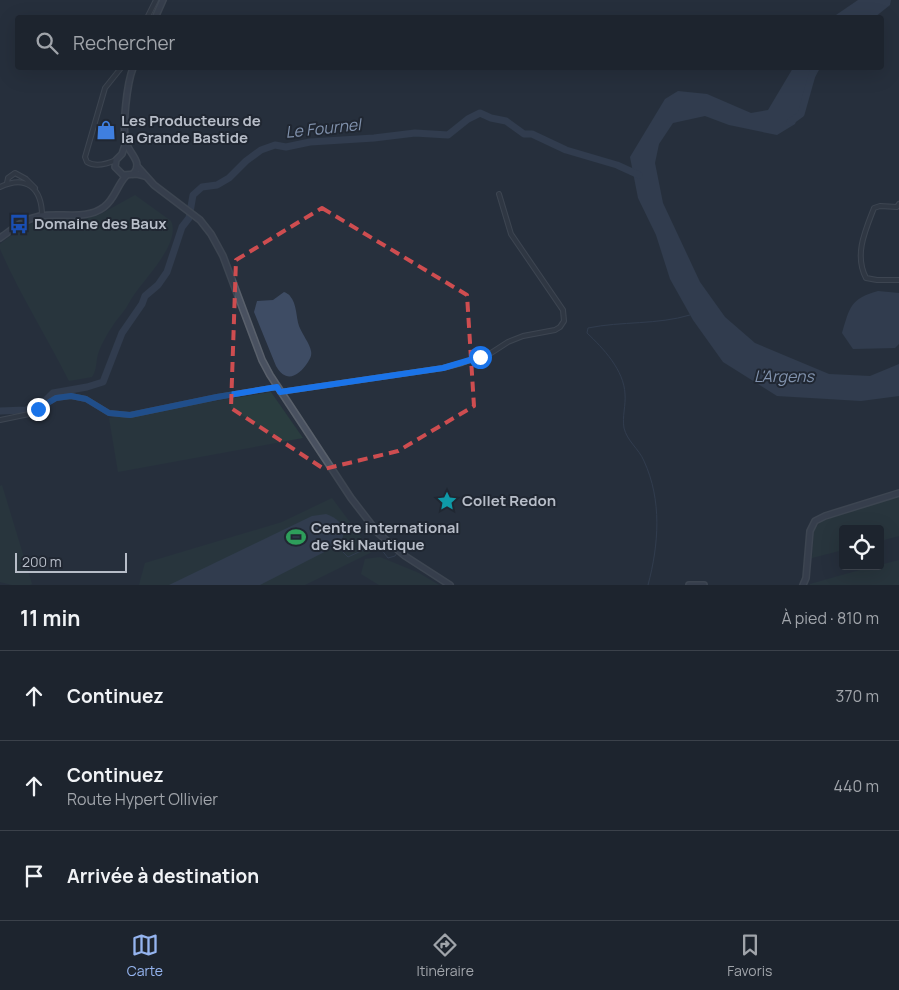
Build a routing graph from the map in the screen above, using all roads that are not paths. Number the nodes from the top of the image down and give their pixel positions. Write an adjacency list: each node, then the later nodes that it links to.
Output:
1 (156, 0): 3 (street)
2 (163, 0): 4 (main road)
3 (148, 15)
4 (156, 15)
5 (117, 70): 11 (street)
6 (132, 70): 7 (main road)
7 (126, 142): 8 (main road); 9 (main road)
8 (122, 154): 9 (main road); 10 (main road)
9 (132, 155): 12 (main road)
10 (116, 160): 11 (street); 13 (main road)
11 (106, 164): 13 (street)
12 (137, 166): 15 (main road); 17 (main road)
13 (115, 167): 14 (main road)
14 (119, 173): 16 (main road); 18 (main road)
15 (133, 174): 16 (main road); 17 (main road)
16 (126, 176): 18 (main road)
17 (146, 176): 27 (main road)
18 (121, 182): 24 (main road)
19 (7, 183): 20 (street); 21 (street); 21 (street)
20 (0, 187)
21 (36, 190): 24 (street)
22 (499, 194): 27 (street)
23 (899, 204): 26 (street)
24 (42, 216): 25 (main road)
25 (0, 238)
26 (899, 280)
27 (279, 390): 28 (street); 30 (main road)
28 (0, 420)
29 (899, 493): 33 (main road)
30 (450, 585)
31 (689, 585): 32 (main road)
32 (704, 585)
33 (803, 585)

